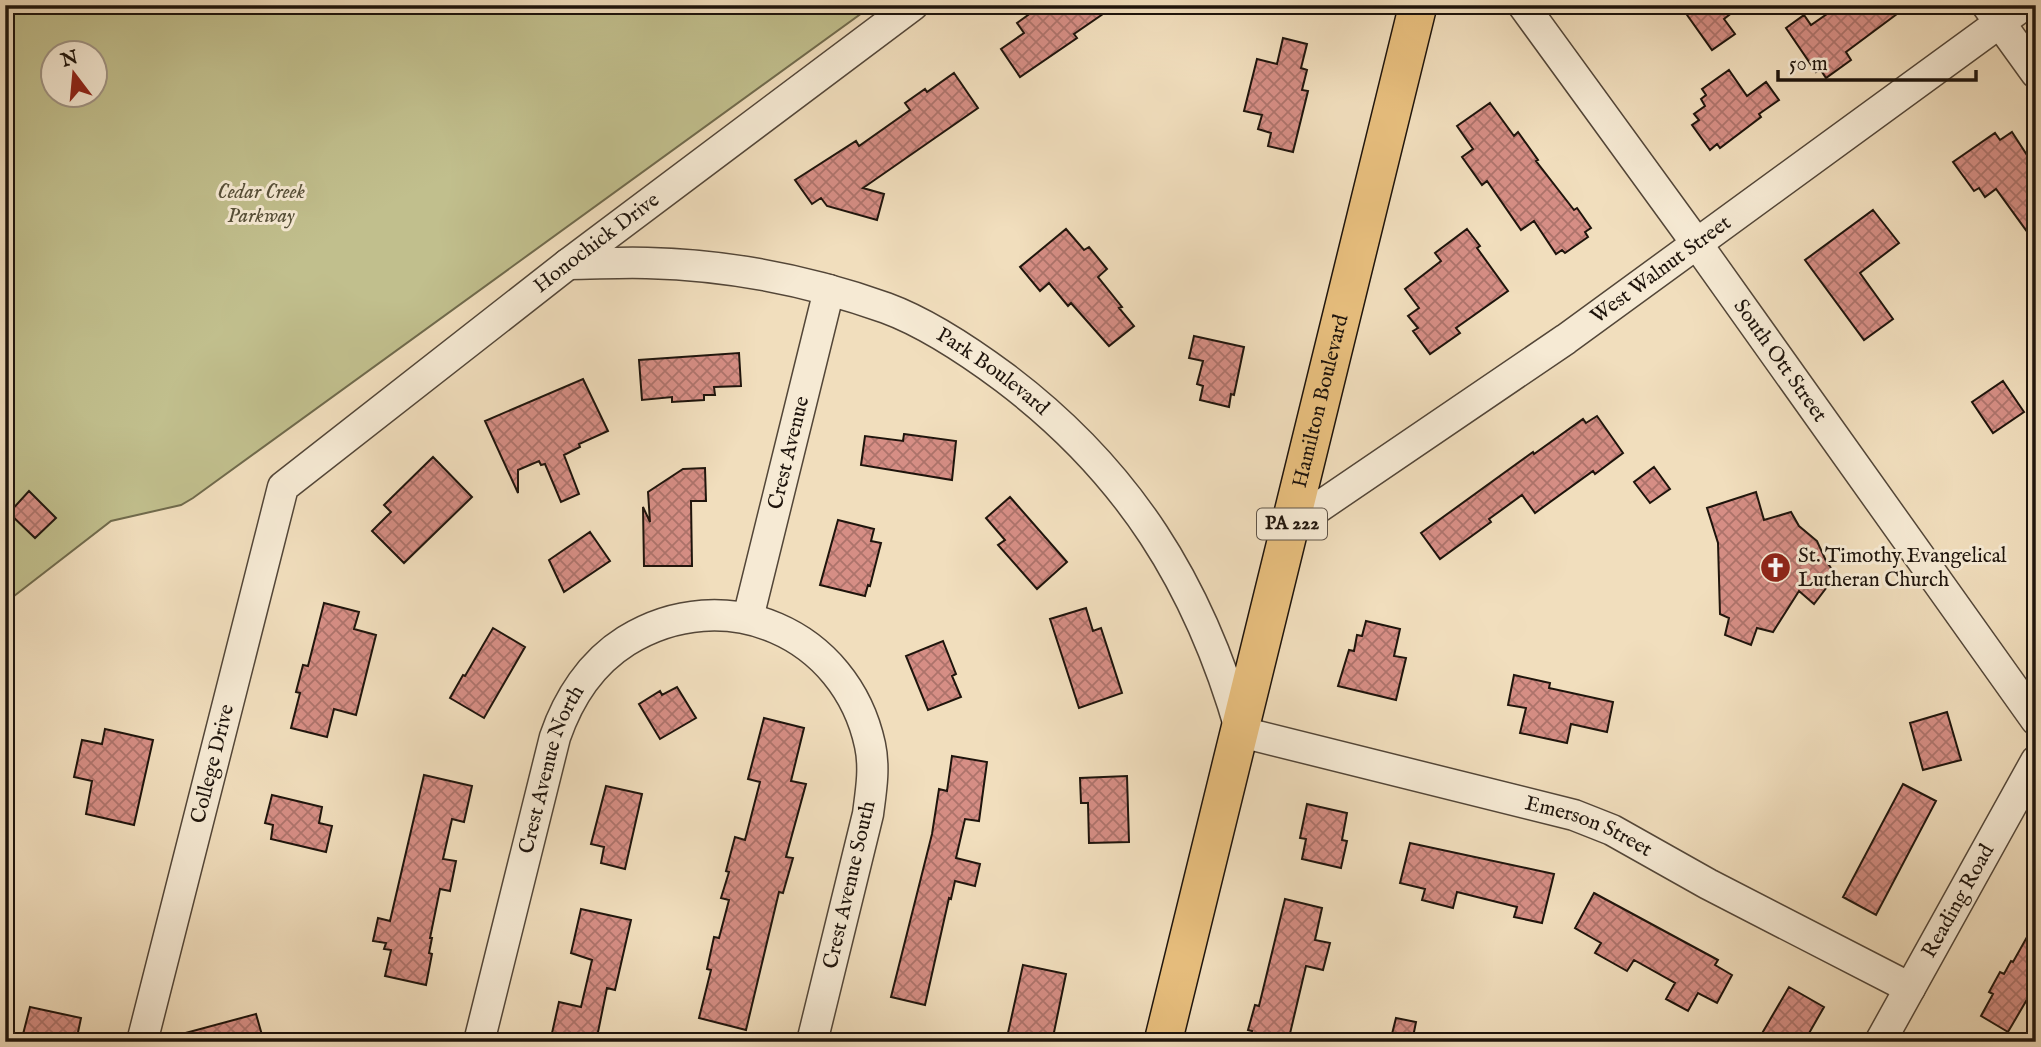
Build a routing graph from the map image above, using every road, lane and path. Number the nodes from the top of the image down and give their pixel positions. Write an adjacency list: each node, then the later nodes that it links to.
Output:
1 (913, 5): 8 (street, Honochick Drive)
2 (1418, 5): 11 (main road, Hamilton Boulevard / PA 222)
3 (1523, 5): 7 (street, South Ott Street)
4 (2024, 5): 5 (street, West Walnut Street)
5 (1993, 14): 6 (street); 7 (street, West Walnut Street)
6 (2036, 73)
7 (1697, 244): 11 (street, West Walnut Street); 13 (street, South Ott Street)
8 (568, 264): 9 (street, Park Boulevard); 10 (street, Honochick Drive)
9 (829, 290): 12 (street, Crest Avenue); 14 (street, Park Boulevard)
10 (283, 487): 17 (street, College Drive)
11 (1291, 526): 14 (main road, Hamilton Boulevard / PA 222)
12 (748, 618): 18 (street, Crest Avenue North); 19 (street, Crest Avenue South)
13 (2036, 720)
14 (1241, 732): 16 (street, Emerson Street); 20 (main road, Hamilton Boulevard / PA 222)
15 (2036, 761): 16 (street, Reading Road)
16 (1910, 988): 21 (street, Reading Road)
17 (142, 1042)
18 (479, 1042)
19 (812, 1042)
20 (1163, 1042)
21 (1880, 1042)

